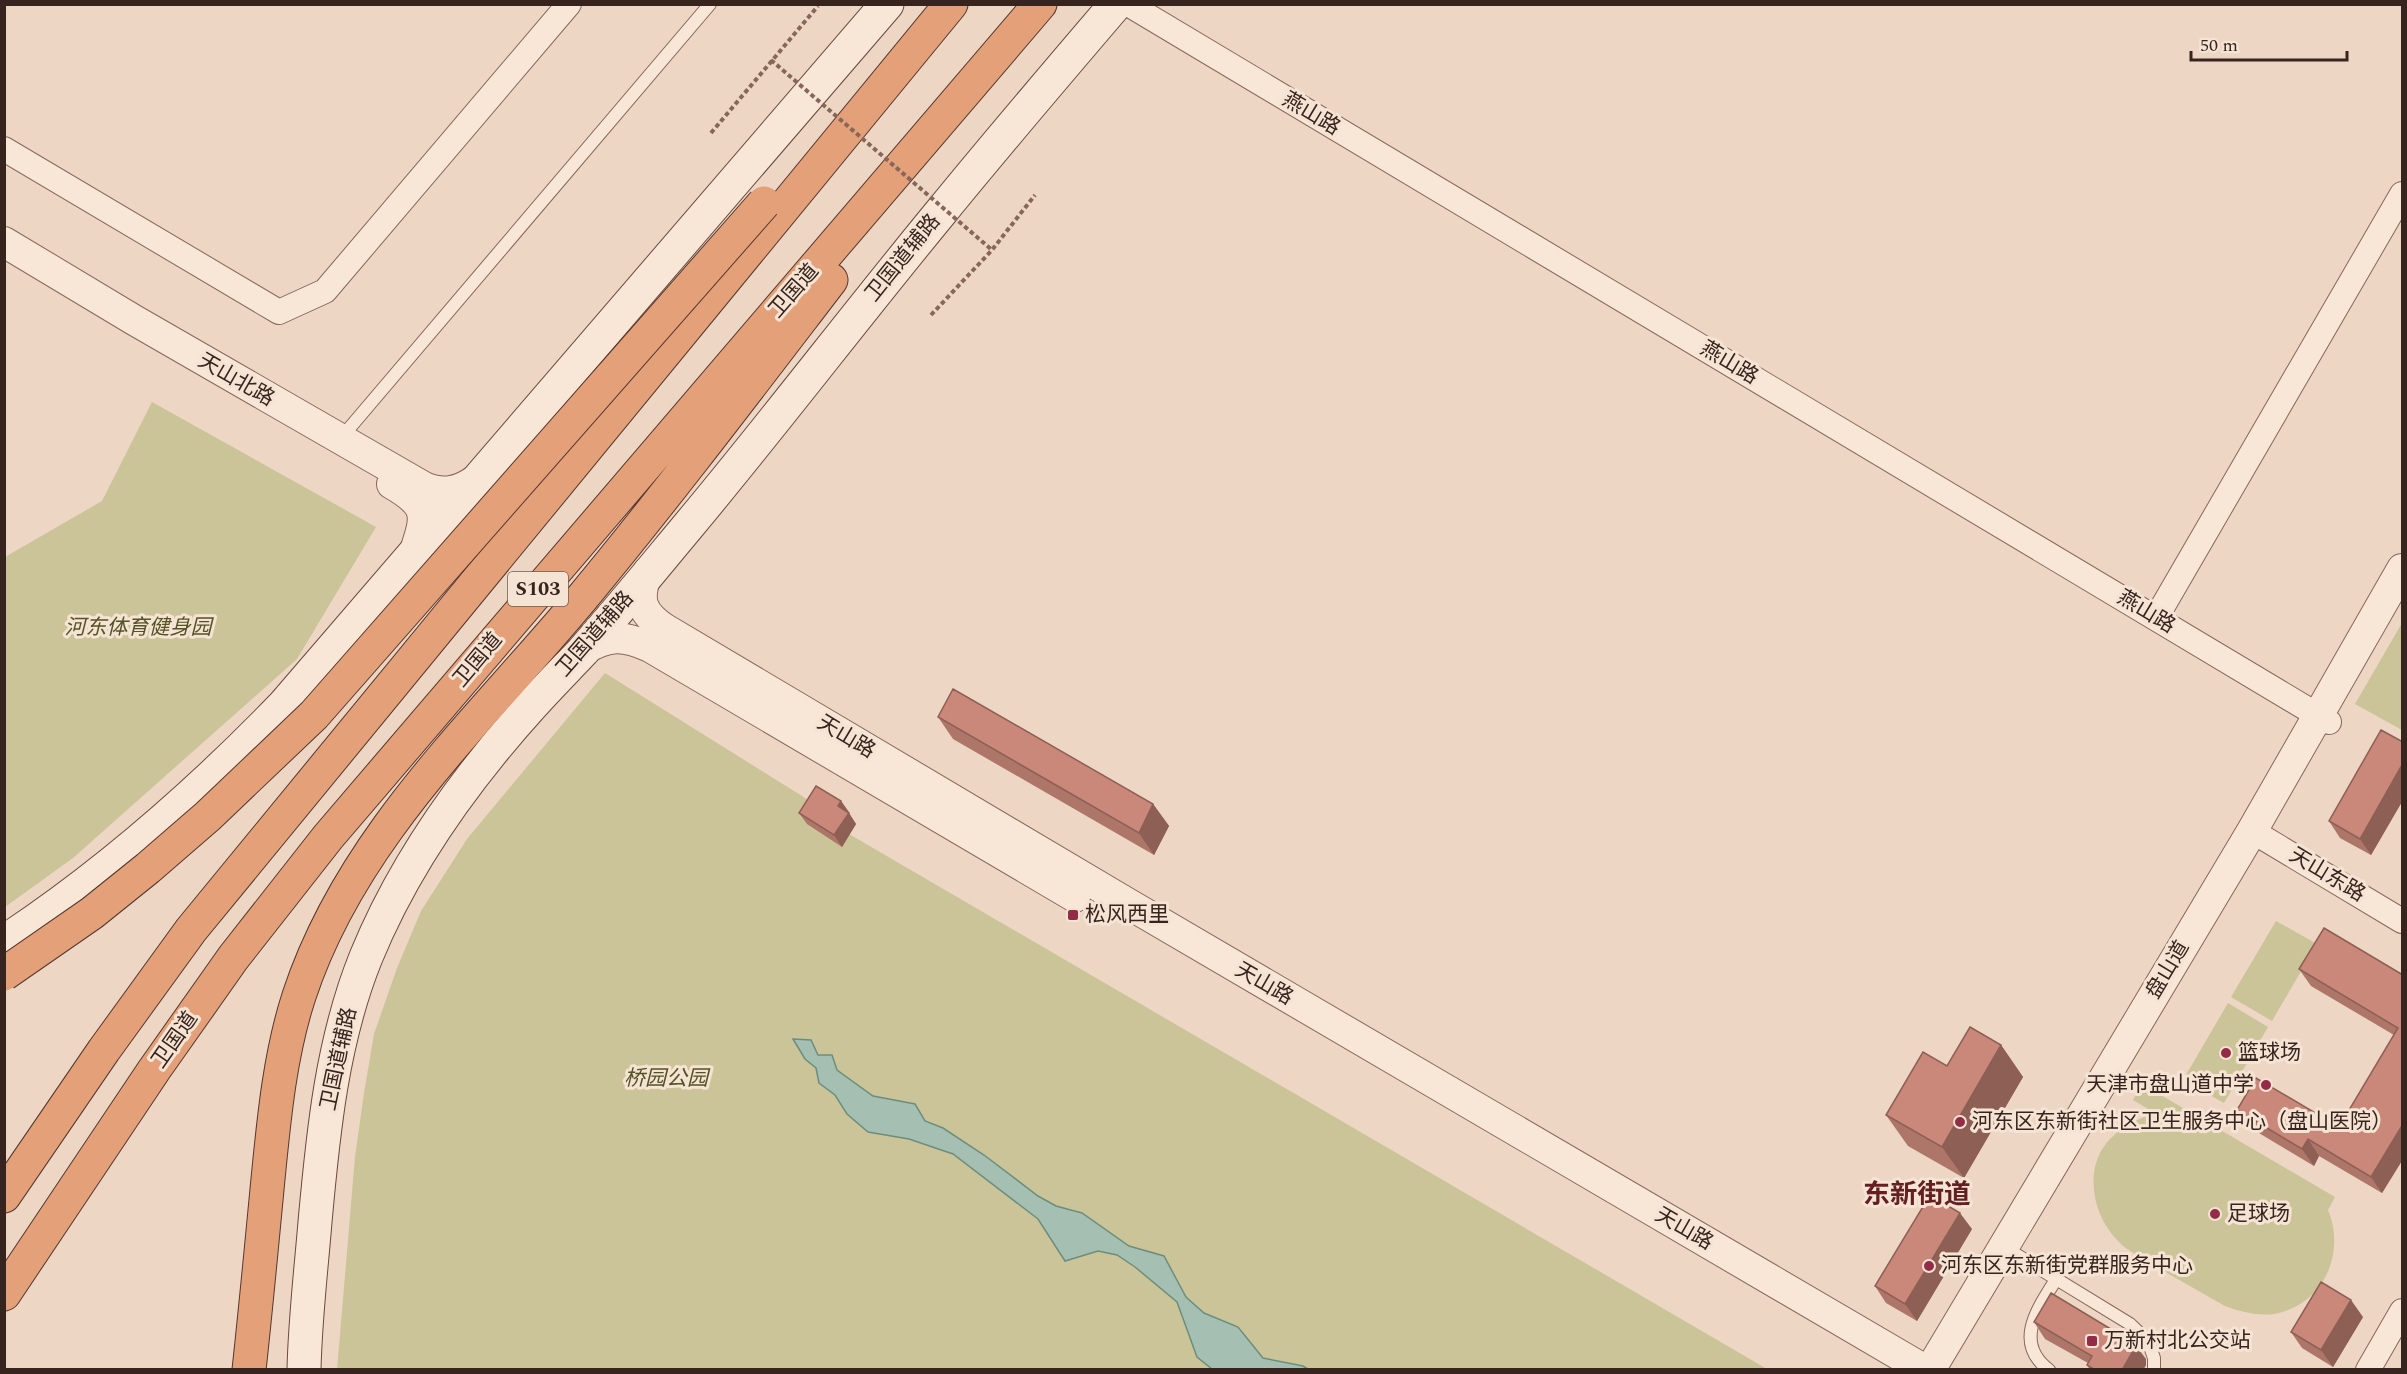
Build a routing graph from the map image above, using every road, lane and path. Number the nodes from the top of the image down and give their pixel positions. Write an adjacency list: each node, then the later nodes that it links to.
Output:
1 (569, 4): 11 (street)
2 (710, 4): 18 (lane)
3 (887, 4): 19 (main road)
4 (949, 4): 30 (highway, bridge); 31 (highway, S103)
5 (1116, 4): 22 (main road, 卫国道辅路)
6 (1128, 4): 24 (street, 燕山路)
7 (818, 6): 9 (path)
8 (1038, 8): 34 (highway, 卫国道 / S103); 36 (highway)
9 (771, 60): 10 (path); 15 (path, bridge)
10 (711, 133)
11 (4, 149)
12 (2403, 194): 24 (street)
13 (1035, 195): 15 (path)
14 (4, 242): 18 (street, 天山北路)
15 (992, 250): 17 (path)
16 (4, 262): 20 (street, 天山北路)
17 (931, 315)
18 (339, 440): 19 (street, 天山北路)
19 (474, 481): 20 (main road)
20 (413, 557): 29 (main road)
21 (2403, 569): 26 (street, 盘山道)
22 (648, 572): 25 (main road, 卫国道辅路); 39 (street, 天山路)
23 (2403, 595): 26 (street, 盘山道)
24 (2156, 618): 26 (street, 燕山路)
25 (583, 650): 37 (main road, 卫国道辅路); 38 (street, 天山路)
26 (2324, 718): 27 (street, 盘山道)
27 (2257, 834): 28 (street, 天山东路); 32 (street, 盘山道)
28 (2403, 921)
29 (4, 942)
30 (4, 974)
31 (13, 1183)
32 (2008, 1249): 33 (lane); 40 (street, 盘山道); 41 (street, 盘山道)
33 (2057, 1278): 42 (lane); 43 (lane)
34 (4, 1294)
35 (2403, 1311): 44 (street)
36 (249, 1370)
37 (304, 1370)
38 (1888, 1370)
39 (1924, 1370)
40 (1930, 1370)
41 (1943, 1370)
42 (2049, 1370)
43 (2154, 1370)
44 (2368, 1370)

